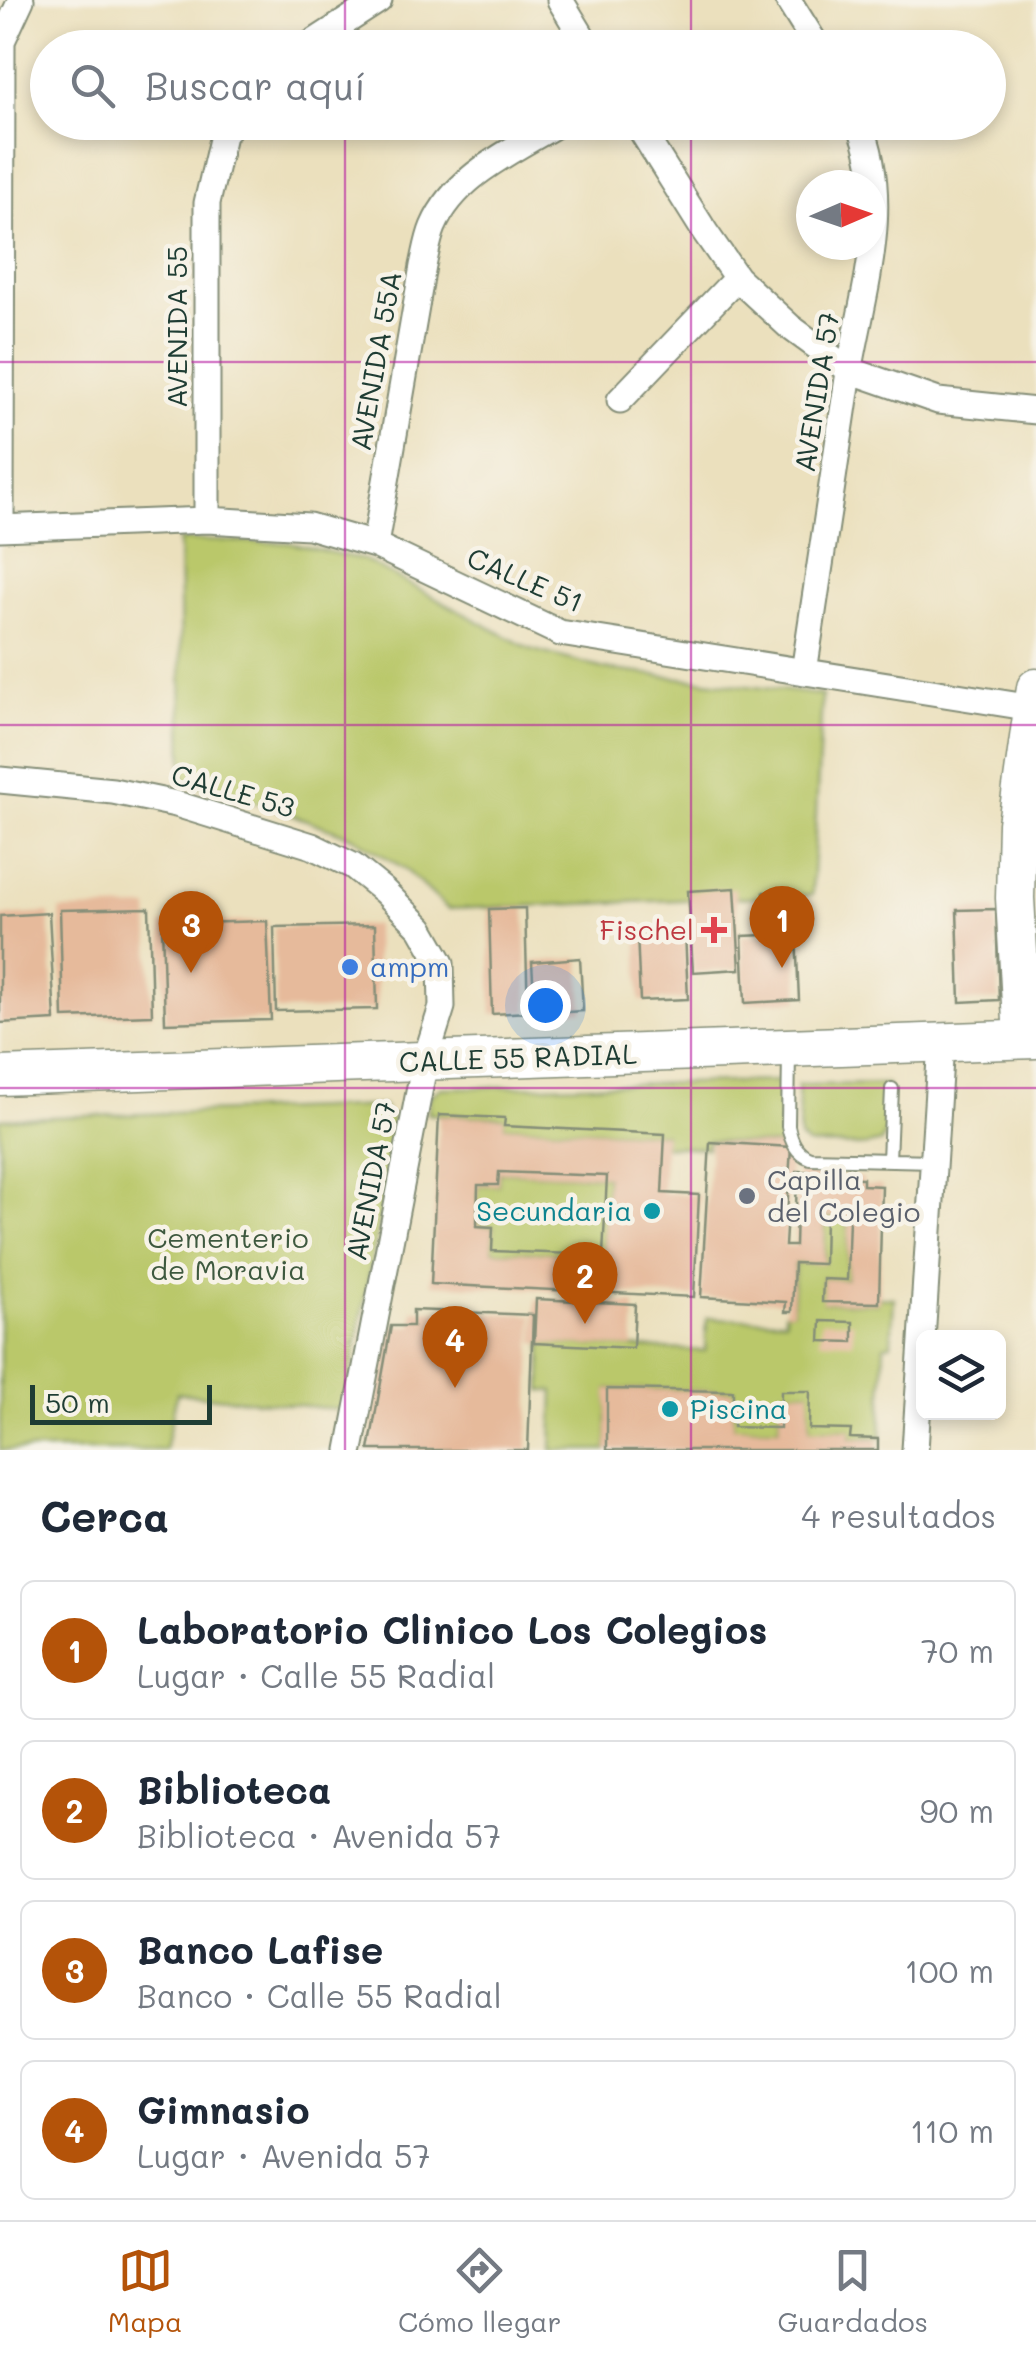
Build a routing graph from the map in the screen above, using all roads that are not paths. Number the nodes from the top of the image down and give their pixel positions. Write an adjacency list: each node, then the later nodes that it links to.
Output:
1 (20, 0): 8 (street)
2 (379, 0): 5 (street)
3 (560, 0): 6 (street)
4 (788, 0): 7 (street)
5 (333, 30)
6 (578, 30)
7 (807, 30)
8 (2, 41): 18 (street)
9 (225, 140): 17 (street, AVENIDA 55)
10 (530, 140): 19 (street, AVENIDA 55A)
11 (647, 140): 13 (street)
12 (866, 140): 14 (street, AVENIDA 57)
13 (737, 278): 14 (street); 15 (street)
14 (849, 370): 16 (street); 20 (street, AVENIDA 57)
15 (620, 400)
16 (1036, 411)
17 (207, 520): 18 (street, CALLE 51); 19 (street, CALLE 51)
18 (0, 528)
19 (375, 545): 20 (street, CALLE 51)
20 (804, 672): 21 (street, CALLE 51)
21 (1034, 698): 24 (main road)
22 (0, 780): 23 (street, CALLE 53)
23 (421, 928): 27 (street, AVENIDA 57)
24 (1029, 1039): 25 (main road, CALLE 55 RADIAL)
25 (941, 1044): 26 (main road, CALLE 55 RADIAL); 31 (street)
26 (789, 1049): 27 (main road, CALLE 55 RADIAL); 30 (lane)
27 (425, 1062): 28 (main road, CALLE 55 RADIAL); 32 (street, AVENIDA 57)
28 (0, 1076)
29 (892, 1090): 30 (lane)
30 (890, 1160): 31 (lane)
31 (934, 1161): 33 (street)
32 (350, 1450)
33 (915, 1450)

